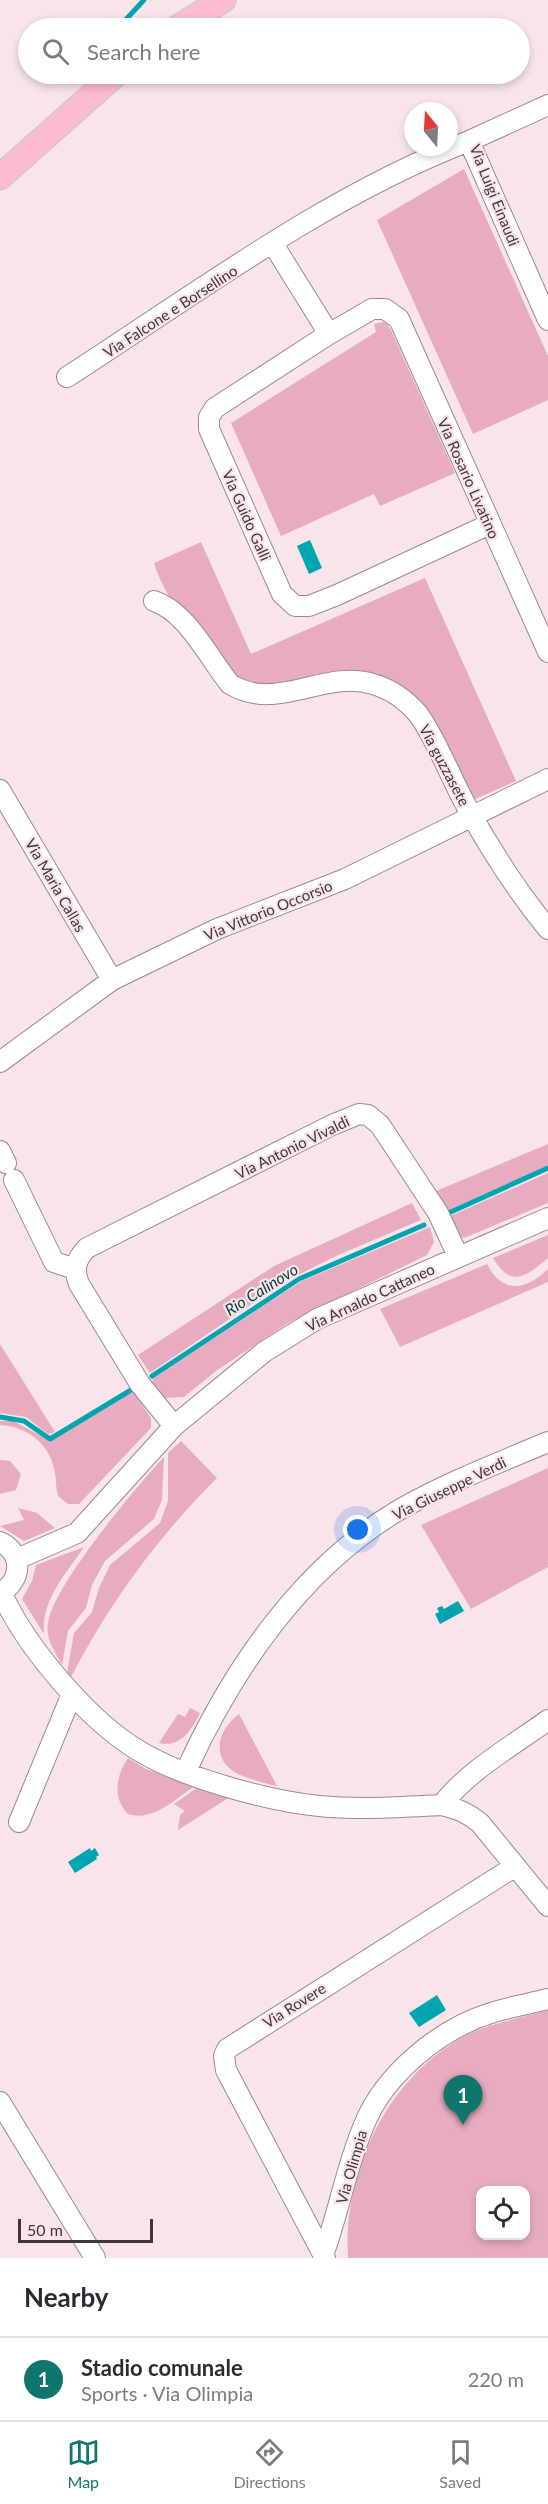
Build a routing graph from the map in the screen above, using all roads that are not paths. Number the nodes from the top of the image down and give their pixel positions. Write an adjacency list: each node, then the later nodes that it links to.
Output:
1 (223, 0): 2 (main road)
2 (193, 18)
3 (105, 84): 6 (main road)
4 (548, 105): 5 (street, Via Luigi Einaudi)
5 (469, 141): 7 (street, Via Falcone e Borsellino); 8 (street, Via Luigi Einaudi)
6 (0, 177)
7 (273, 244): 11 (street); 12 (street, Via Falcone e Borsellino)
8 (542, 292): 10 (street, Via Luigi Einaudi)
9 (386, 309): 11 (street, Via Guido Galli); 13 (street, Via Rosario Livatino)
10 (548, 320)
11 (329, 334): 13 (street, Via Guido Galli)
12 (67, 377)
13 (490, 524): 15 (street, Via Rosario Livatino)
14 (154, 601): 18 (street, Via guzzasete)
15 (548, 652)
16 (548, 779): 18 (street, Via Vittorio Occorsio)
17 (0, 790): 20 (street, Via Maria Callas)
18 (472, 816): 19 (street, Via guzzasete); 20 (street, Via Vittorio Occorsio)
19 (548, 929)
20 (112, 980): 21 (street, Via Vittorio Occorsio)
21 (0, 1062)
22 (7, 1165): 25 (street)
23 (548, 1218): 24 (street, Via Arnaldo Cattaneo)
24 (458, 1256): 25 (street, Via Antonio Vivaldi); 26 (street, Via Arnaldo Cattaneo)
25 (75, 1269): 26 (street)
26 (174, 1426): 29 (street, Via Arnaldo Cattaneo)
27 (548, 1442): 33 (street, Via Giuseppe Verdi)
28 (0, 1542): 29 (street)
29 (16, 1559): 30 (street)
30 (1, 1592): 31 (street)
31 (72, 1694): 33 (street); 35 (street)
32 (548, 1720): 34 (street)
33 (186, 1771): 34 (street)
34 (442, 1805): 36 (street)
35 (18, 1822)
36 (514, 1867): 37 (street); 40 (street, Via Rovere)
37 (548, 1906)
38 (548, 1999): 40 (street, Via Olimpia)
39 (0, 2102): 41 (street)
40 (324, 2257)
41 (95, 2258)

